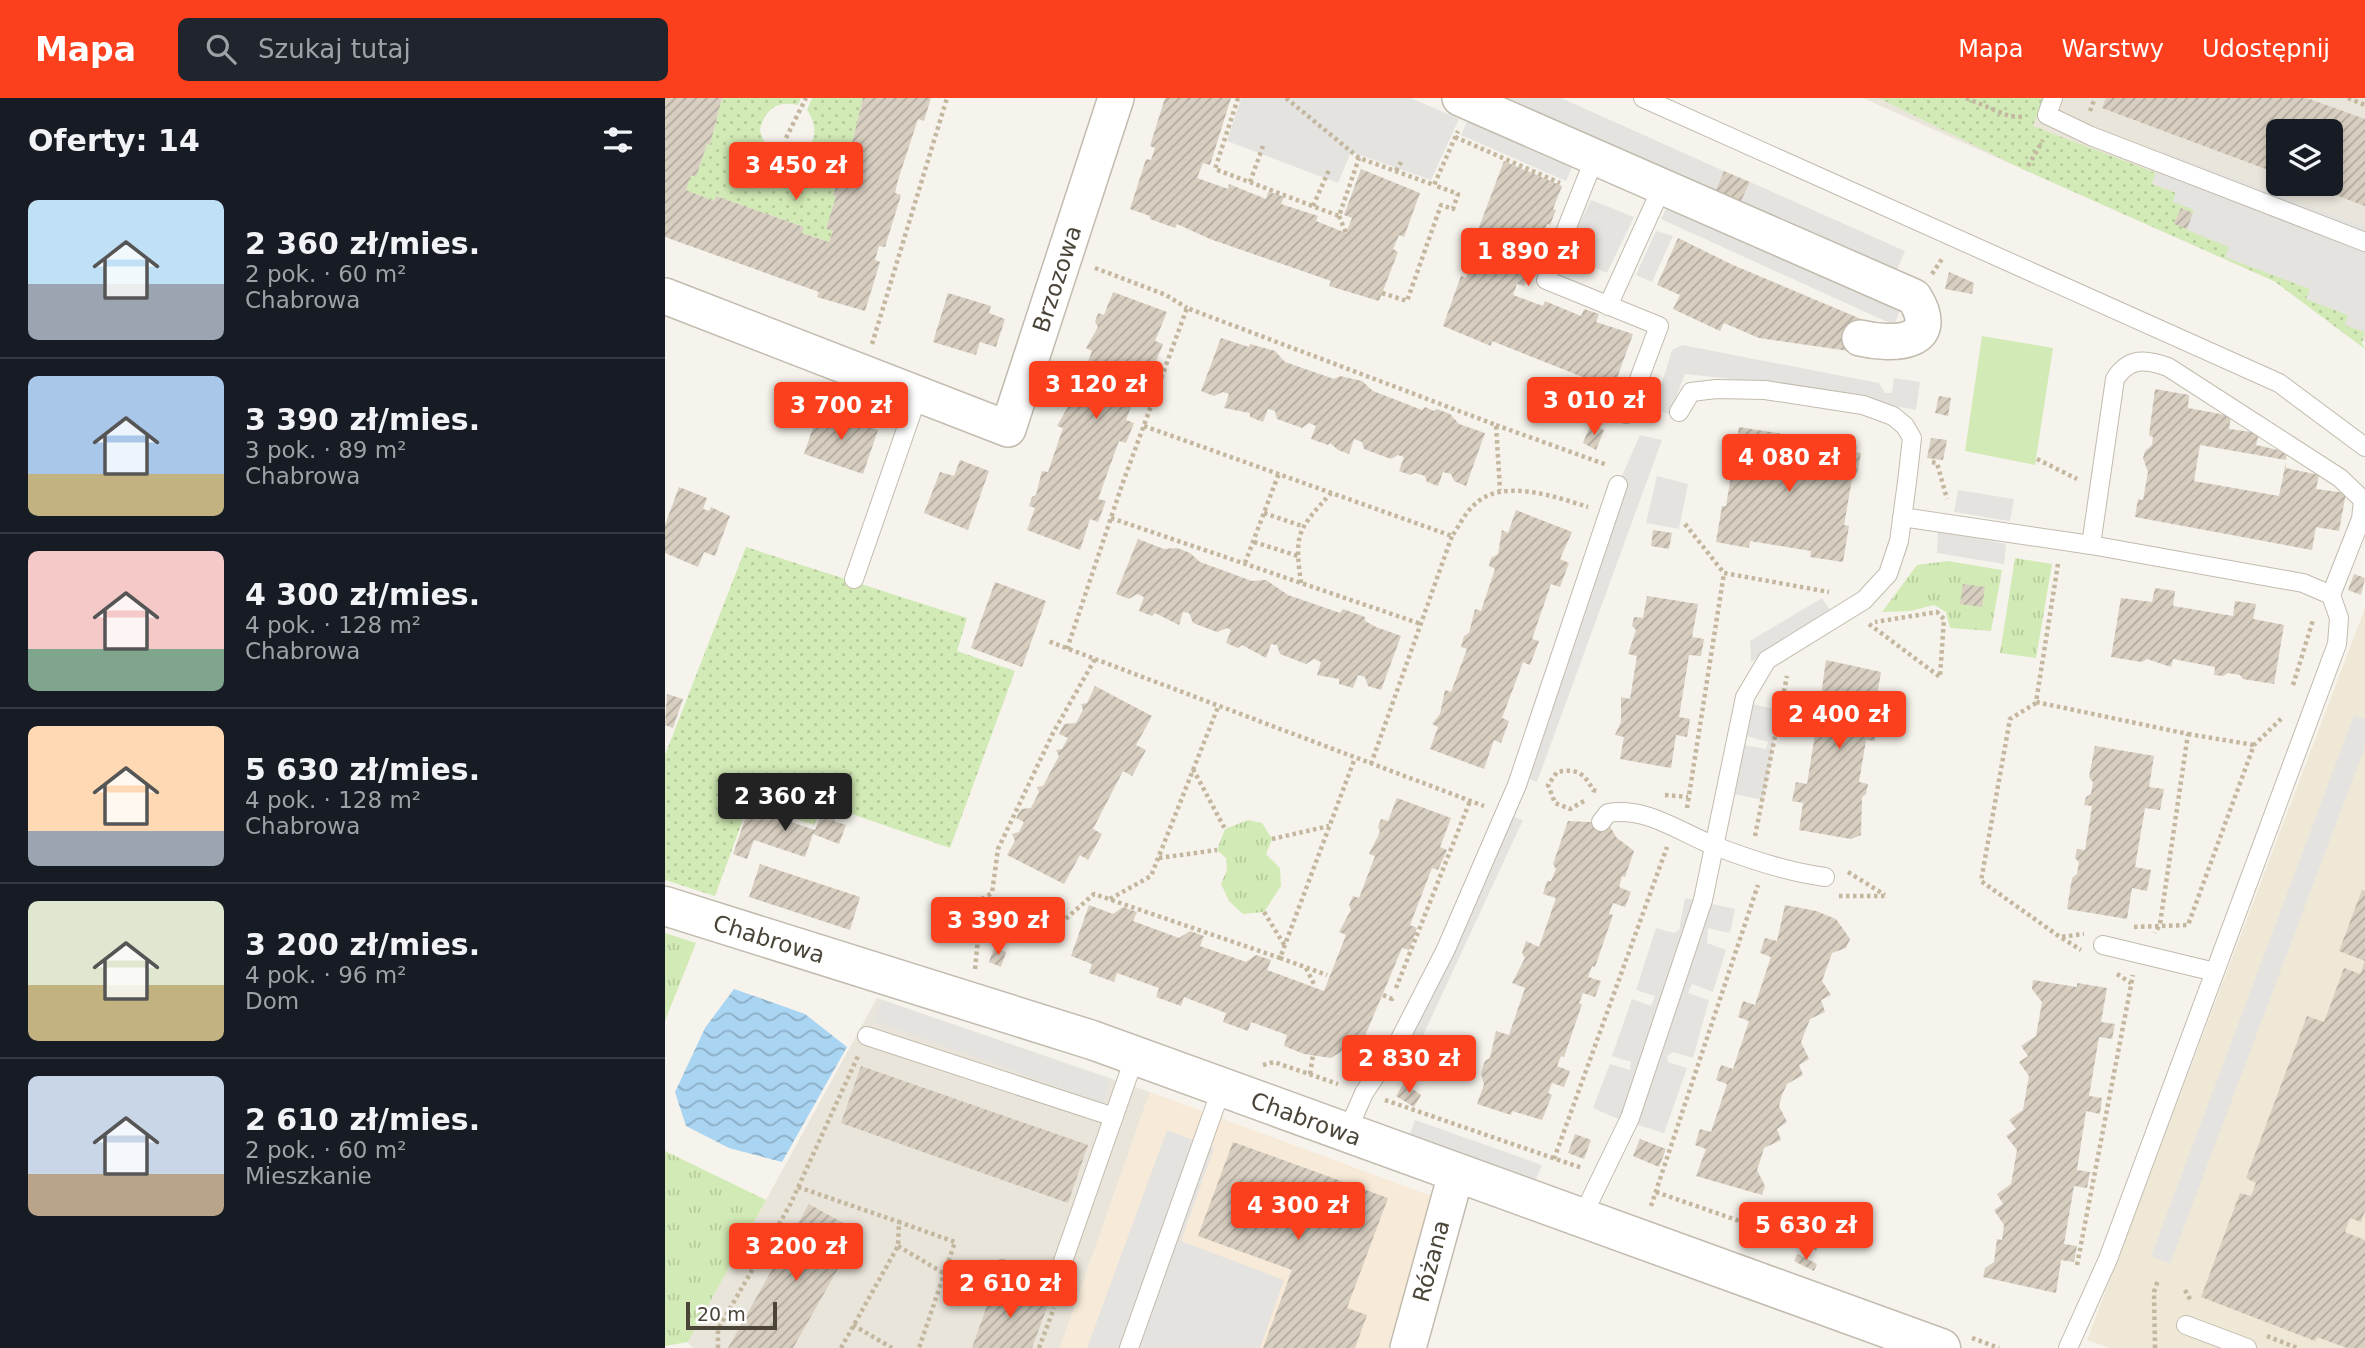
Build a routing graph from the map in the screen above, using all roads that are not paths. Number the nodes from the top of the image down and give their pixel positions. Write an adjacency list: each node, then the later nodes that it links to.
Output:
1 (1116, 98): 11 (street, Brzozowa)
2 (1643, 98): 14 (lane)
3 (2053, 98): 7 (lane)
4 (1465, 100): 5 (street)
5 (1595, 157): 6 (street); 9 (lane)
6 (1662, 187): 9 (lane); 10 (street)
7 (2365, 242)
8 (665, 296): 11 (street, Brzozowa)
9 (1608, 306): 13 (lane)
10 (1860, 338)
11 (919, 392): 18 (lane)
12 (1679, 412): 16 (lane)
13 (1626, 414)
14 (2365, 447)
15 (1611, 479): 30 (lane)
16 (1902, 517): 17 (lane); 21 (lane)
17 (2091, 545): 19 (lane); 19 (lane)
18 (854, 579)
19 (2324, 592): 25 (lane)
20 (1601, 822): 21 (lane)
21 (1714, 846): 22 (lane); 32 (lane)
22 (1825, 877)
23 (665, 906): 27 (street, Chabrowa)
24 (2103, 945): 25 (lane)
25 (2215, 972): 38 (lane)
26 (867, 1036): 29 (lane)
27 (1135, 1056): 28 (street, Chabrowa); 29 (lane)
28 (1222, 1087): 30 (street, Chabrowa); 35 (lane)
29 (1114, 1117): 33 (lane)
30 (1346, 1134): 31 (street, Chabrowa)
31 (1456, 1174): 32 (street, Chabrowa); 36 (street, Różana)
32 (1581, 1219): 37 (street, Chabrowa)
33 (1002, 1269)
34 (2186, 1325): 39 (lane)
35 (1129, 1348)
36 (1408, 1348)
37 (1941, 1348)
38 (2068, 1348)
39 (2247, 1348)

